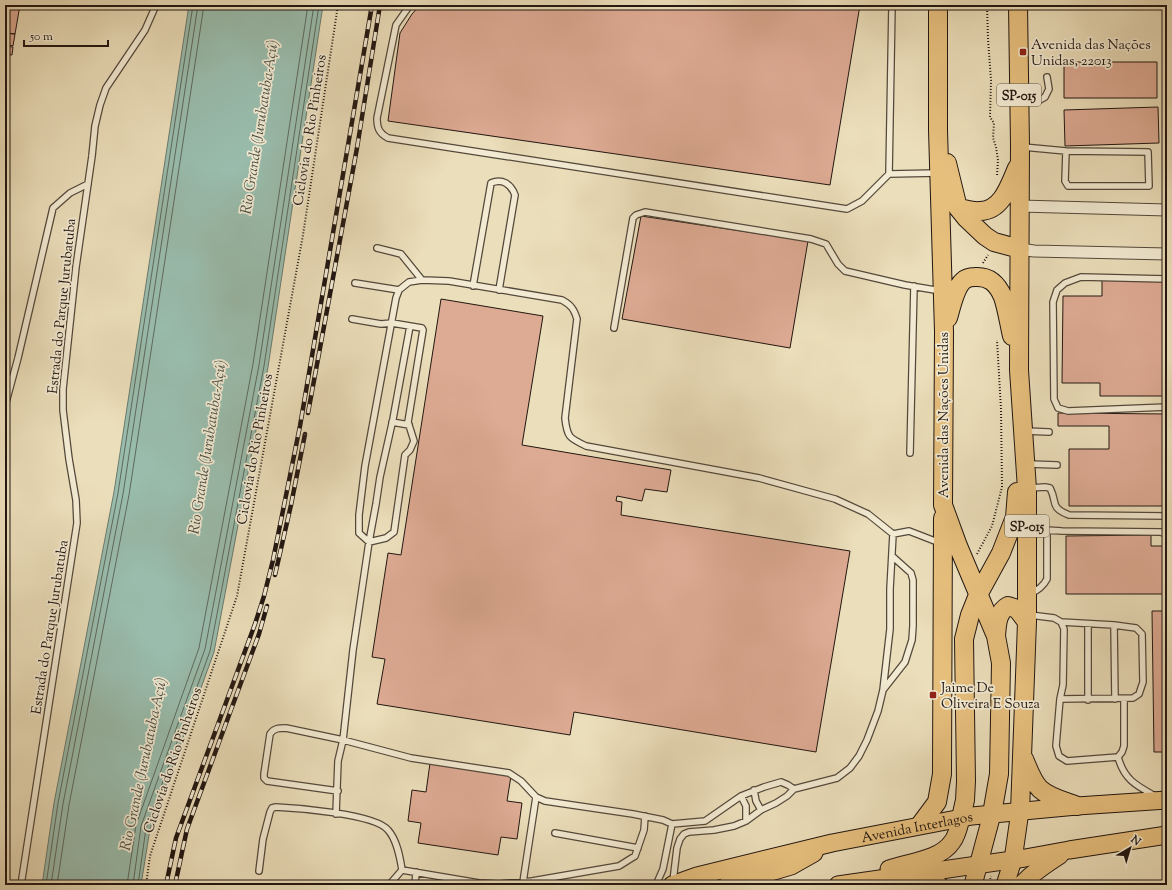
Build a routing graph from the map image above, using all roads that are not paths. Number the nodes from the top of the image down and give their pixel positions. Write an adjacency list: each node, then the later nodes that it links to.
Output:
1 (156, 5): 13 (lane, Estrada do Parque Jurubatuba)
2 (410, 5): 12 (lane)
3 (892, 5): 12 (lane)
4 (938, 5): 8 (highway, Avenida das Nações Unidas)
5 (1018, 5): 7 (highway, SP-015)
6 (1047, 77): 7 (lane)
7 (1019, 101): 10 (highway, SP-015)
8 (938, 130): 11 (highway, Avenida das Nações Unidas); 15 (highway)
9 (1066, 151): 9 (lane); 10 (lane)
10 (1020, 154): 14 (highway, SP-015); 15 (highway)
11 (940, 173): 12 (lane); 27 (highway, Avenida das Nações Unidas)
12 (889, 174)
13 (88, 184): 34 (lane); 98 (lane, Estrada do Parque Jurubatuba)
14 (1020, 206): 16 (street); 18 (highway, SP-015)
15 (958, 208): 18 (highway)
16 (1167, 210)
17 (377, 248): 21 (lane)
18 (1020, 249): 19 (street); 33 (highway, SP-015)
19 (1167, 254)
20 (1167, 279): 35 (lane)
21 (422, 280): 23 (lane); 25 (lane)
22 (355, 283): 25 (lane)
23 (473, 286): 26 (lane); 26 (lane)
24 (914, 286): 27 (lane); 31 (lane); 40 (lane)
25 (399, 290): 29 (lane)
26 (499, 290): 48 (lane)
27 (943, 291): 32 (highway, Avenida das Nações Unidas)
28 (352, 319): 29 (lane)
29 (392, 323): 30 (lane); 50 (lane)
30 (410, 326): 36 (lane); 37 (lane)
31 (614, 328)
32 (944, 332): 33 (highway); 44 (highway, Avenida das Nações Unidas)
33 (1019, 370): 38 (highway, SP-015)
34 (5, 406)
35 (1167, 407)
36 (392, 422): 37 (lane); 50 (lane)
37 (409, 425): 50 (lane)
38 (1023, 431): 39 (lane); 41 (highway, SP-015); 53 (highway)
39 (1049, 432)
40 (910, 454)
41 (1025, 464): 42 (lane); 43 (highway, SP-015)
42 (1057, 464)
43 (1028, 489): 45 (lane); 46 (highway, SP-015)
44 (943, 505): 51 (highway); 53 (highway, Avenida das Nações Unidas)
45 (1167, 516)
46 (1027, 529): 47 (lane); 54 (highway, SP-015)
47 (1047, 530): 49 (lane); 54 (lane)
48 (893, 534): 51 (lane); 52 (lane)
49 (1167, 535)
50 (369, 542): 65 (lane)
51 (943, 544): 83 (highway)
52 (892, 556): 60 (lane); 60 (lane)
53 (978, 594): 59 (highway, Avenida das Nações Unidas); 80 (highway)
54 (1027, 595): 55 (highway, SP-015)
55 (1027, 618): 56 (lane); 59 (highway); 66 (highway, SP-015)
56 (1061, 622): 57 (lane); 61 (lane)
57 (1088, 624): 58 (lane); 64 (lane)
58 (1114, 625): 62 (lane); 63 (lane)
59 (996, 636): 78 (highway, Avenida das Nações Unidas)
60 (883, 690): 68 (lane)
61 (1060, 699): 64 (lane); 67 (lane)
62 (1115, 699): 63 (lane); 64 (lane)
63 (1124, 699): 67 (lane)
64 (1088, 700)
65 (343, 740): 70 (lane); 70 (lane); 72 (lane)
66 (1022, 754): 74 (highway); 76 (highway, SP-015)
67 (1118, 757): 73 (lane)
68 (794, 789): 69 (lane); 75 (lane)
69 (754, 790): 71 (lane); 75 (lane)
70 (338, 791): 77 (lane)
71 (741, 796): 81 (lane); 82 (lane)
72 (536, 797): 79 (lane); 95 (lane)
73 (1164, 800): 74 (main road, Avenida Interlagos)
74 (1077, 806): 76 (main road, Avenida Interlagos)
75 (762, 810): 81 (lane)
76 (1020, 811): 78 (main road, Avenida Interlagos); 89 (main road, SP-015)
77 (336, 814): 91 (lane); 92 (lane)
78 (992, 814): 80 (main road, Avenida Interlagos); 90 (main road)
79 (645, 816): 82 (lane); 87 (lane)
80 (961, 818): 83 (main road, Avenida Interlagos); 104 (main road)
81 (746, 821): 102 (lane)
82 (672, 824): 101 (lane)
83 (920, 825): 86 (main road, Avenida Interlagos)
84 (555, 833): 87 (lane)
85 (1167, 835): 88 (main road)
86 (832, 843): 102 (main road, Avenida Interlagos); 103 (main road)
87 (638, 848): 95 (lane)
88 (1069, 850): 89 (main road); 107 (main road)
89 (1013, 860): 90 (main road); 96 (main road, SP-015)
90 (978, 864): 94 (main road); 106 (main road)
91 (402, 870): 93 (lane); 99 (lane)
92 (259, 872)
93 (416, 872): 97 (lane); 100 (lane)
94 (912, 874): 104 (main road); 105 (main road)
95 (523, 882): 97 (lane)
96 (998, 882)
97 (478, 884)
98 (21, 885)
99 (389, 885)
100 (415, 885)
101 (656, 885)
102 (673, 885)
103 (727, 885)
104 (840, 885)
105 (939, 885)
106 (973, 885)
107 (1021, 885)

